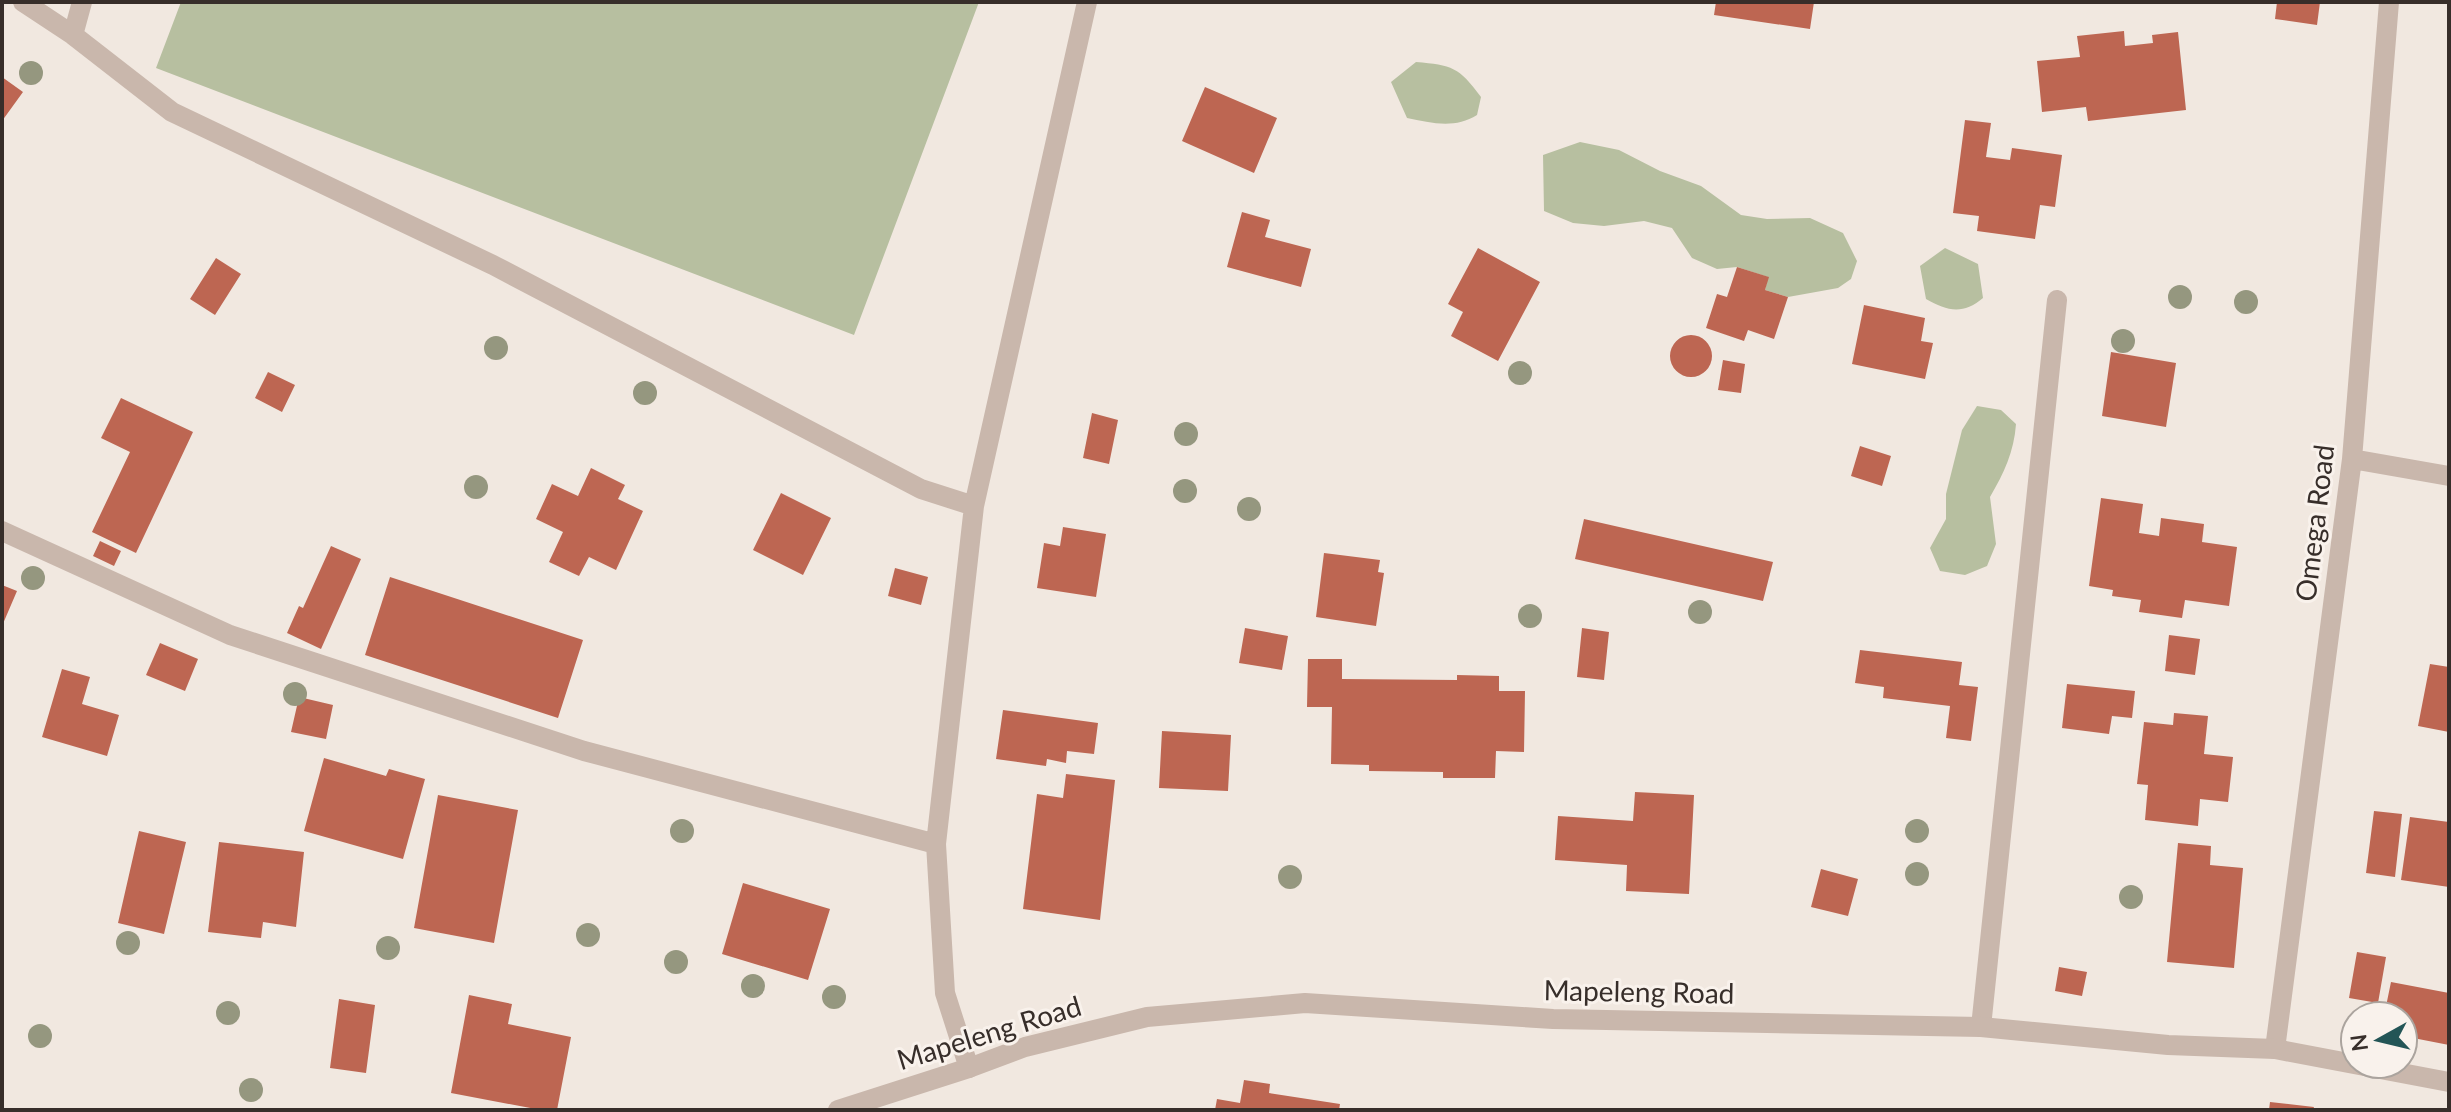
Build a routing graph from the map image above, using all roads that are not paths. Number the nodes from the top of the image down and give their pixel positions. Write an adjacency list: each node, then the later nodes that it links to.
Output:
1 (23, 2): 5 (street)
2 (82, 2): 5 (street)
3 (1087, 2): 9 (street)
4 (2389, 2): 7 (street, Omega Road)
5 (73, 35): 9 (street)
6 (2057, 300): 12 (street)
7 (2352, 459): 8 (street); 13 (street, Omega Road)
8 (2449, 476)
9 (974, 506): 11 (street)
10 (2, 531): 11 (street)
11 (936, 844): 14 (street)
12 (1981, 1027): 13 (street, Mapeleng Road); 14 (street, Mapeleng Road)
13 (2275, 1049): 15 (street, Mapeleng Road)
14 (969, 1068): 16 (street, Mapeleng Road)
15 (2449, 1082)
16 (838, 1110)

